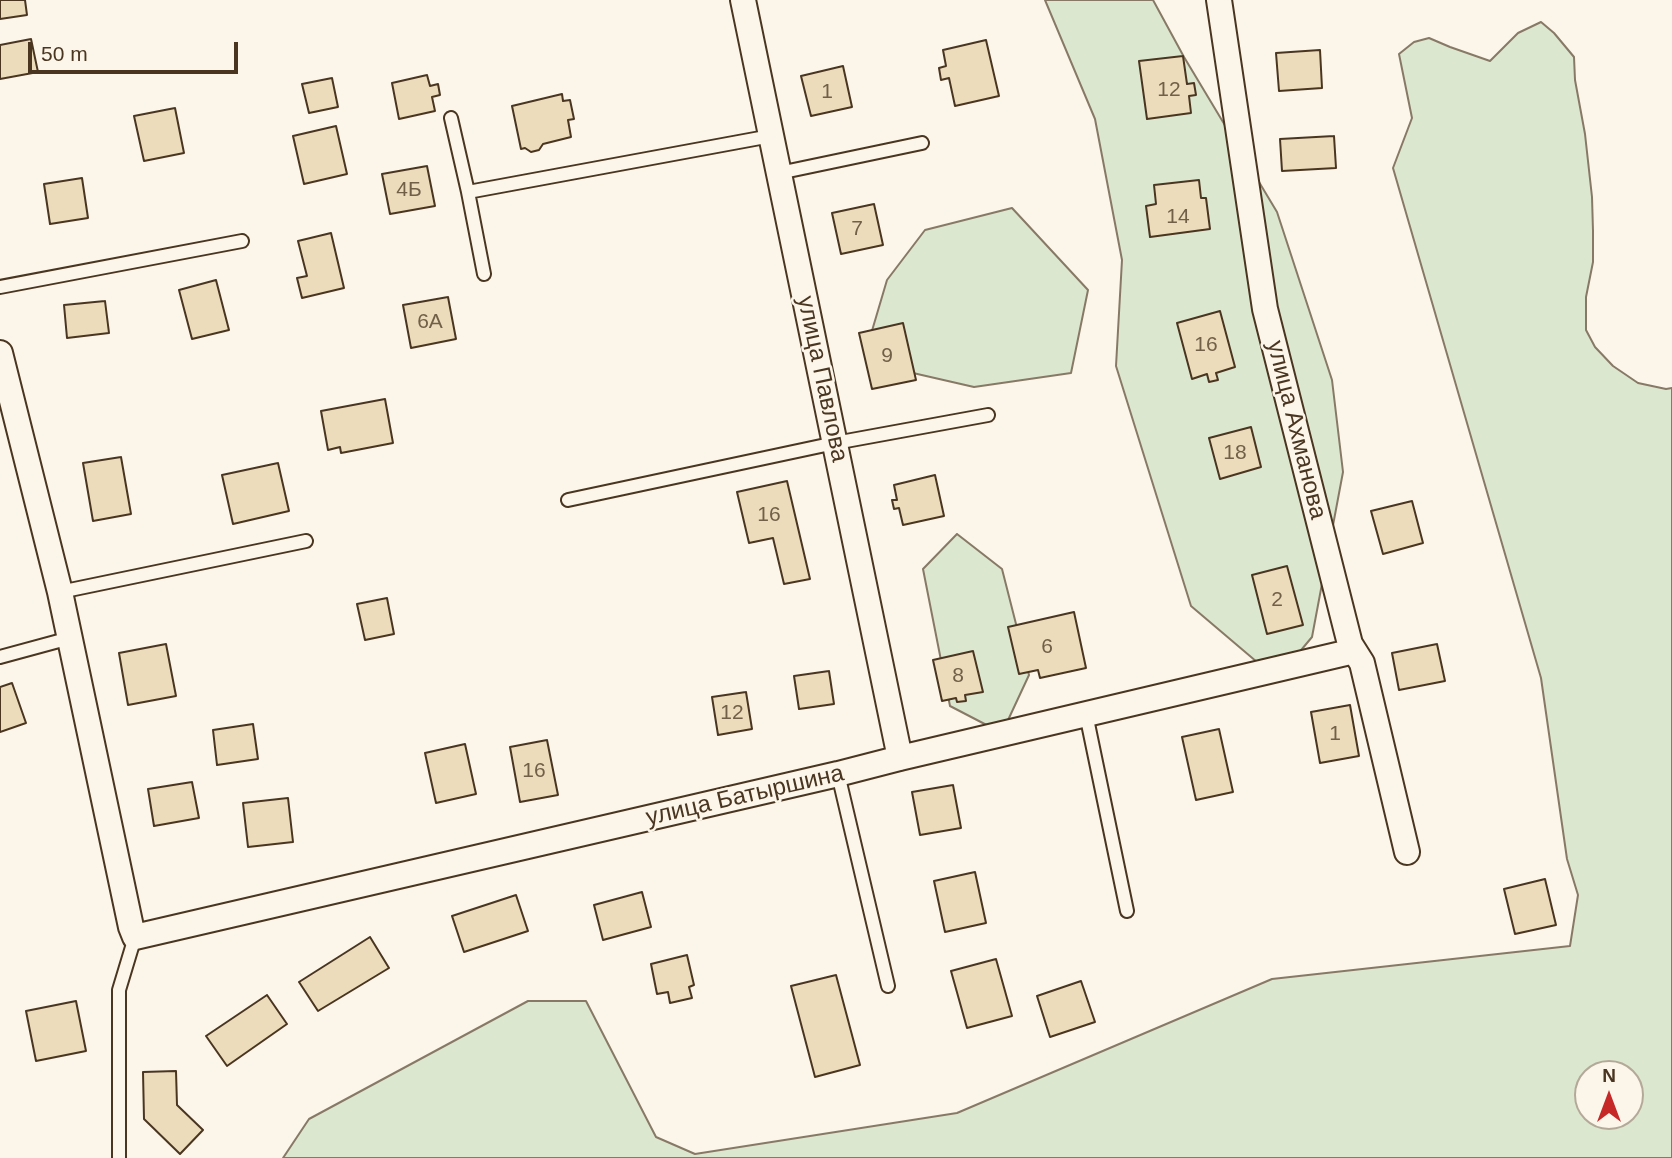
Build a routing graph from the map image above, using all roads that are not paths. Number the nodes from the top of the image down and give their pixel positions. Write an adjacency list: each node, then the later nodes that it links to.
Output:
1 (743, 0): 4 (street, улица Павлова)
2 (1219, 0): 18 (street, улица Ахманова)
3 (451, 118): 7 (lane)
4 (771, 136): 6 (street, улица Павлова); 7 (lane)
5 (922, 143): 6 (lane)
6 (779, 173): 13 (street, улица Павлова)
7 (468, 192): 9 (lane)
8 (242, 242): 10 (lane)
9 (484, 274)
10 (0, 287)
11 (1, 361): 16 (street)
12 (988, 415): 13 (lane)
13 (835, 443): 14 (lane); 21 (street, улица Павлова)
14 (568, 500)
15 (306, 541): 16 (lane)
16 (60, 592): 17 (street)
17 (70, 638): 19 (lane); 25 (street)
18 (1354, 651): 20 (street, улица Батыршина); 23 (street, улица Ахманова)
19 (0, 657)
20 (1086, 714): 21 (street, улица Батыршина); 24 (lane)
21 (900, 758): 22 (street, улица Батыршина)
22 (838, 774): 25 (street, улица Батыршина); 26 (lane)
23 (1406, 852)
24 (1127, 911)
25 (135, 937): 27 (lane)
26 (888, 986)
27 (118, 1158)

